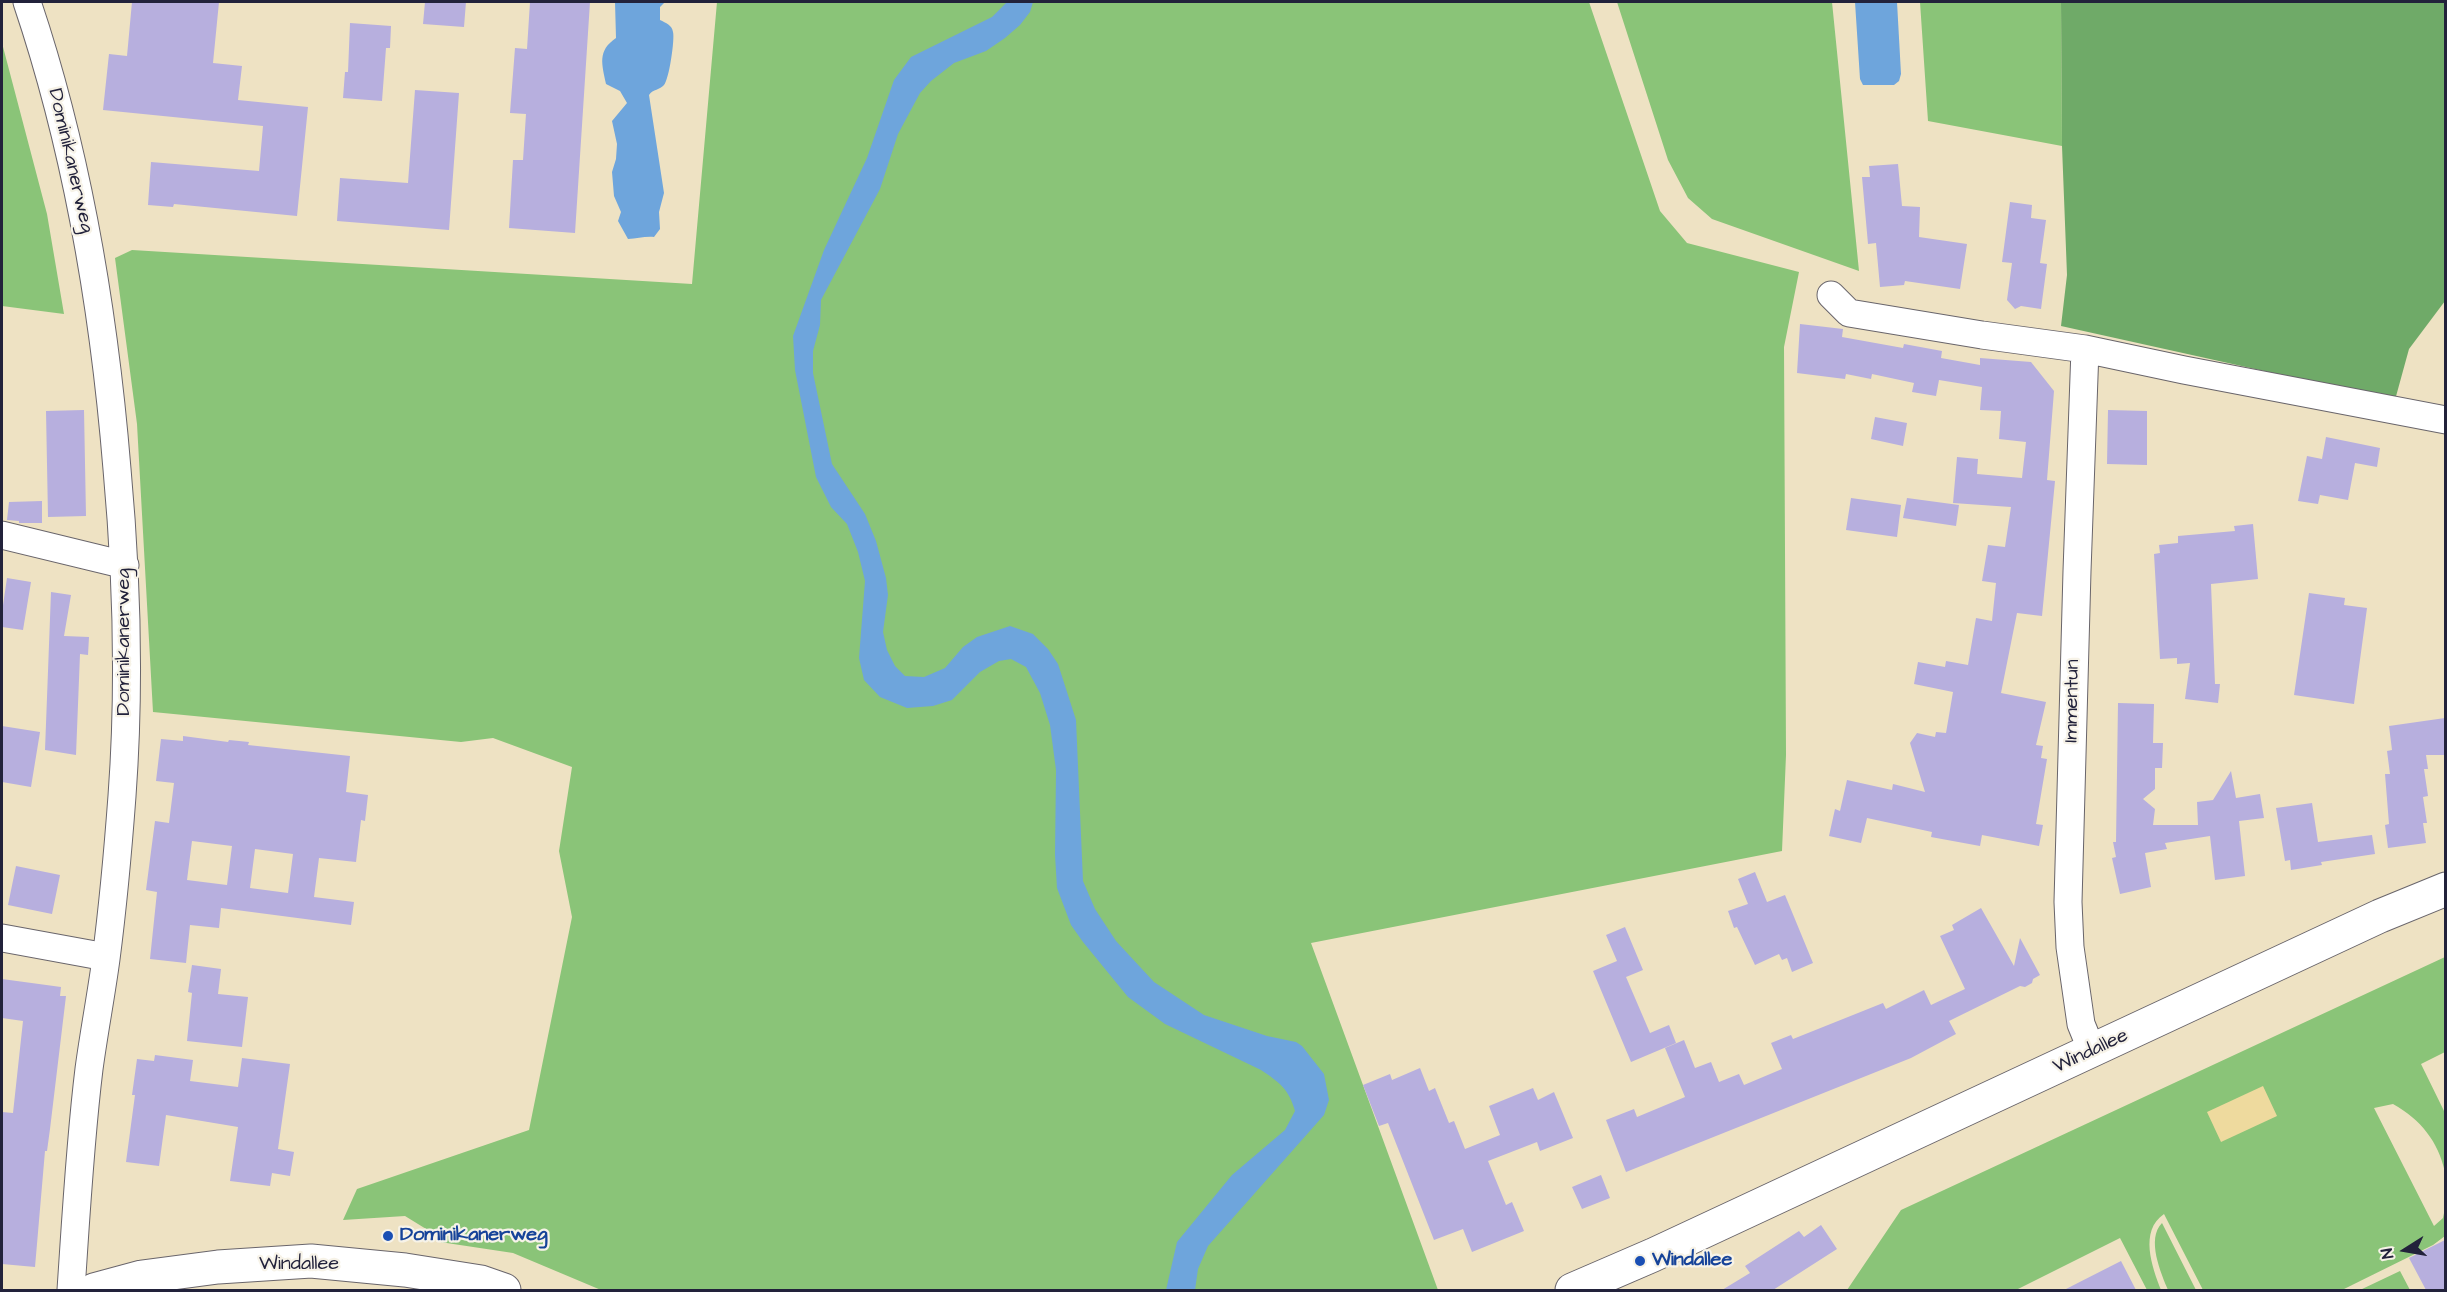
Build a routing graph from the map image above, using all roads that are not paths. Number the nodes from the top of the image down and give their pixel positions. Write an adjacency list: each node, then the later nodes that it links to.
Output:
1 (27, 2): 6 (street, Dominikanerweg)
2 (1831, 295): 3 (street)
3 (2085, 349): 4 (street); 10 (street, Immentun)
4 (2445, 420)
5 (2, 535): 6 (street)
6 (125, 565): 9 (street, Dominikanerweg)
7 (2445, 889): 10 (main road, Windallee)
8 (2, 938): 9 (street)
9 (106, 957): 11 (street, Dominikanerweg)
10 (2092, 1051): 14 (main road, Windallee)
11 (71, 1290)
12 (94, 1290): 13 (main road, Windallee)
13 (504, 1290)
14 (1572, 1290)

